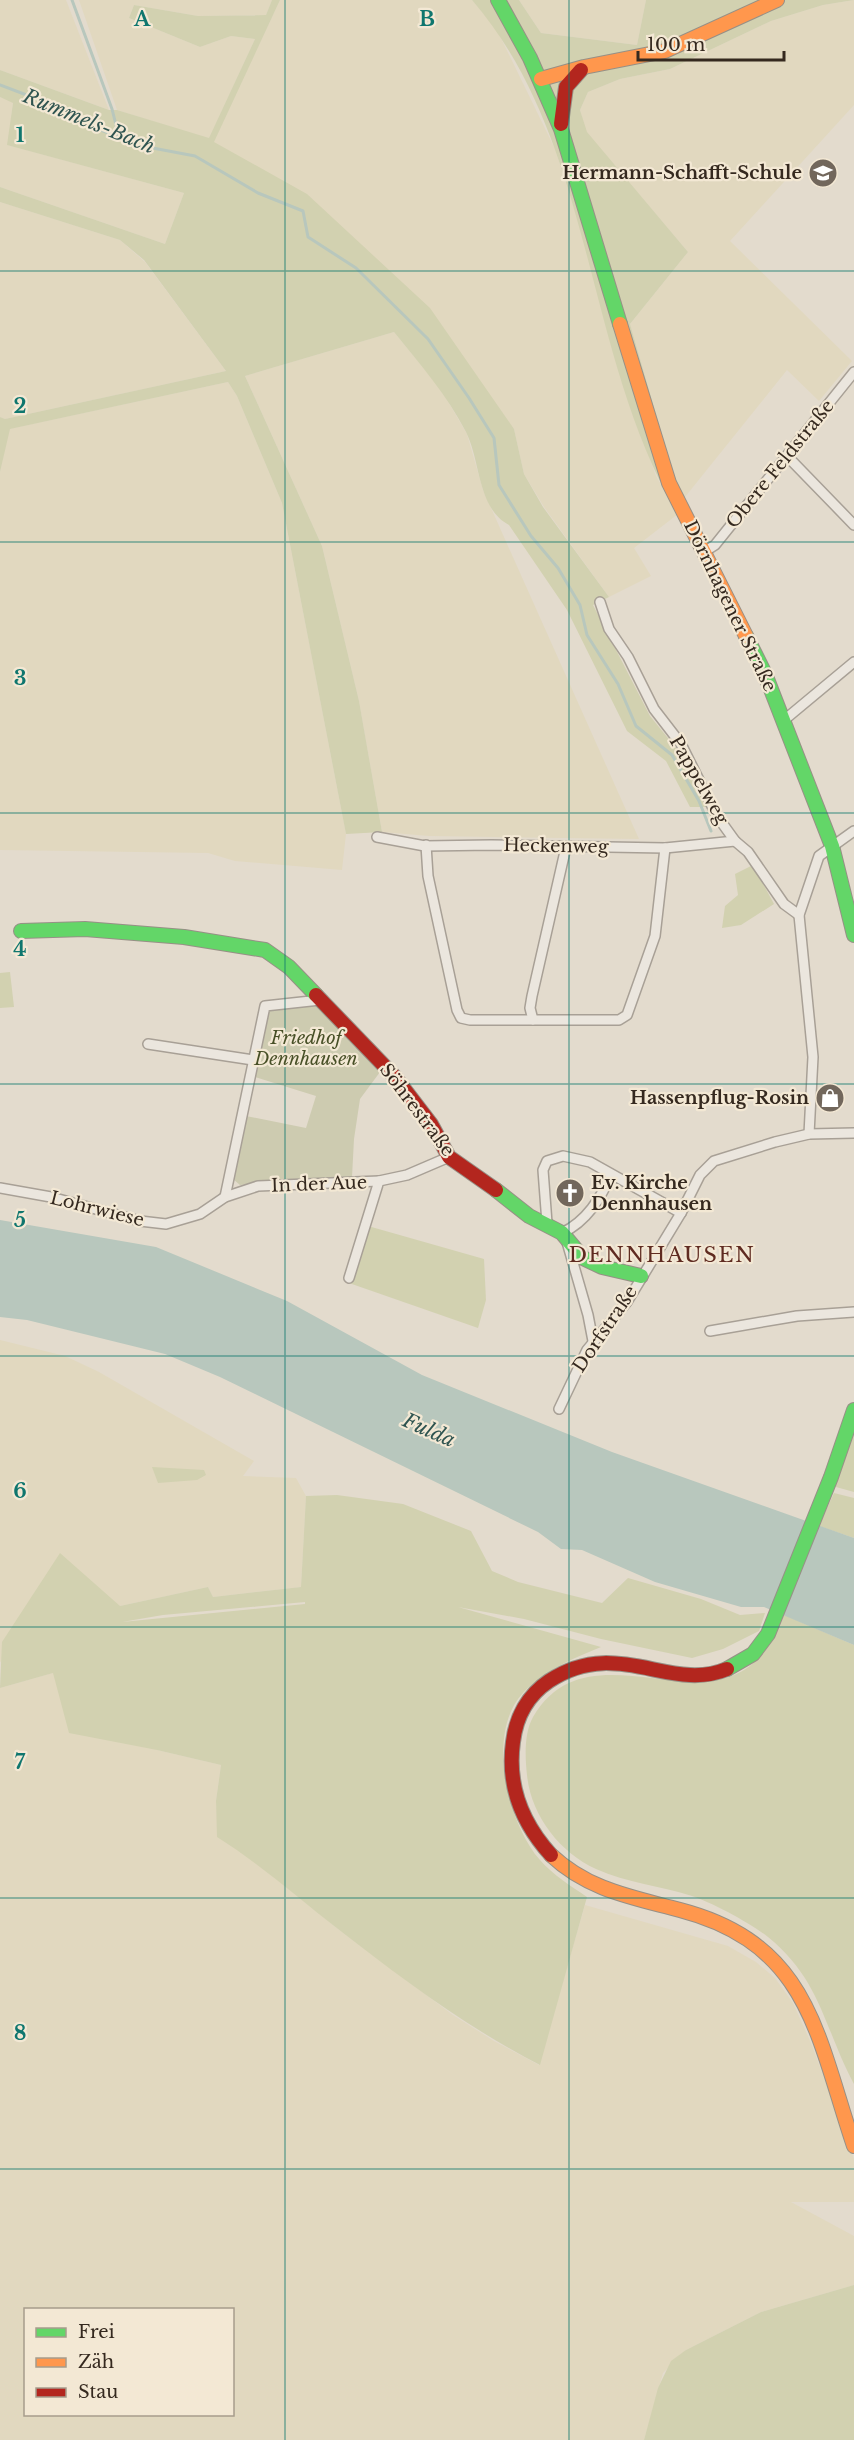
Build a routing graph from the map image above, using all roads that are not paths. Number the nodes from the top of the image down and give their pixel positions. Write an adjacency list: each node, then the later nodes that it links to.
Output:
1 (498, 0): 4 (street, Dörnhagener Straße)
2 (777, 0): 3 (street)
3 (584, 67): 4 (street); 5 (street)
4 (541, 80): 5 (street, Dörnhagener Straße)
5 (561, 129): 9 (street, Dörnhagener Straße)
6 (854, 372): 7 (street, Obere Feldstraße)
7 (787, 456): 8 (street); 9 (street, Obere Feldstraße)
8 (854, 525)
9 (704, 552): 12 (street, Dörnhagener Straße)
10 (600, 602): 15 (street, Pappelweg)
11 (854, 662): 12 (street)
12 (783, 721): 17 (street, Dörnhagener Straße)
13 (854, 831): 17 (street)
14 (377, 837): 16 (street, Heckenweg)
15 (735, 841): 19 (street, Heckenweg); 20 (street, Pappelweg)
16 (426, 845): 18 (street, Heckenweg); 24 (street)
17 (832, 846): 20 (street); 22 (street, Dörnhagener Straße)
18 (566, 847): 19 (street, Heckenweg); 24 (street)
19 (665, 848): 24 (street)
20 (799, 915): 27 (street)
21 (21, 931): 23 (street, Söhrestraße)
22 (854, 935)
23 (320, 1000): 26 (street); 29 (street, Söhrestraße)
24 (533, 1020)
25 (148, 1044): 26 (street)
26 (253, 1060): 34 (street)
27 (809, 1134): 28 (street, Dorfstraße); 35 (street, Dorfstraße)
28 (854, 1134)
29 (449, 1156): 31 (street, In der Aue); 36 (street, Söhrestraße)
30 (611, 1175): 35 (street); 36 (street); 37 (street)
31 (380, 1181): 32 (street, In der Aue); 39 (street, In der Aue)
32 (258, 1186): 34 (street, Lohrwiese)
33 (0, 1188): 34 (street, Lohrwiese)
34 (225, 1197)
35 (681, 1213): 38 (street, Dorfstraße)
36 (547, 1223): 37 (street, Söhrestraße)
37 (564, 1237): 38 (street, Söhrestraße); 42 (street)
38 (641, 1276): 42 (street, Dorfstraße)
39 (349, 1278)
40 (854, 1312): 41 (street)
41 (710, 1330)
42 (592, 1341): 43 (street, Dorfstraße)
43 (559, 1409)
44 (854, 1410): 45 (street)
45 (854, 2146)

